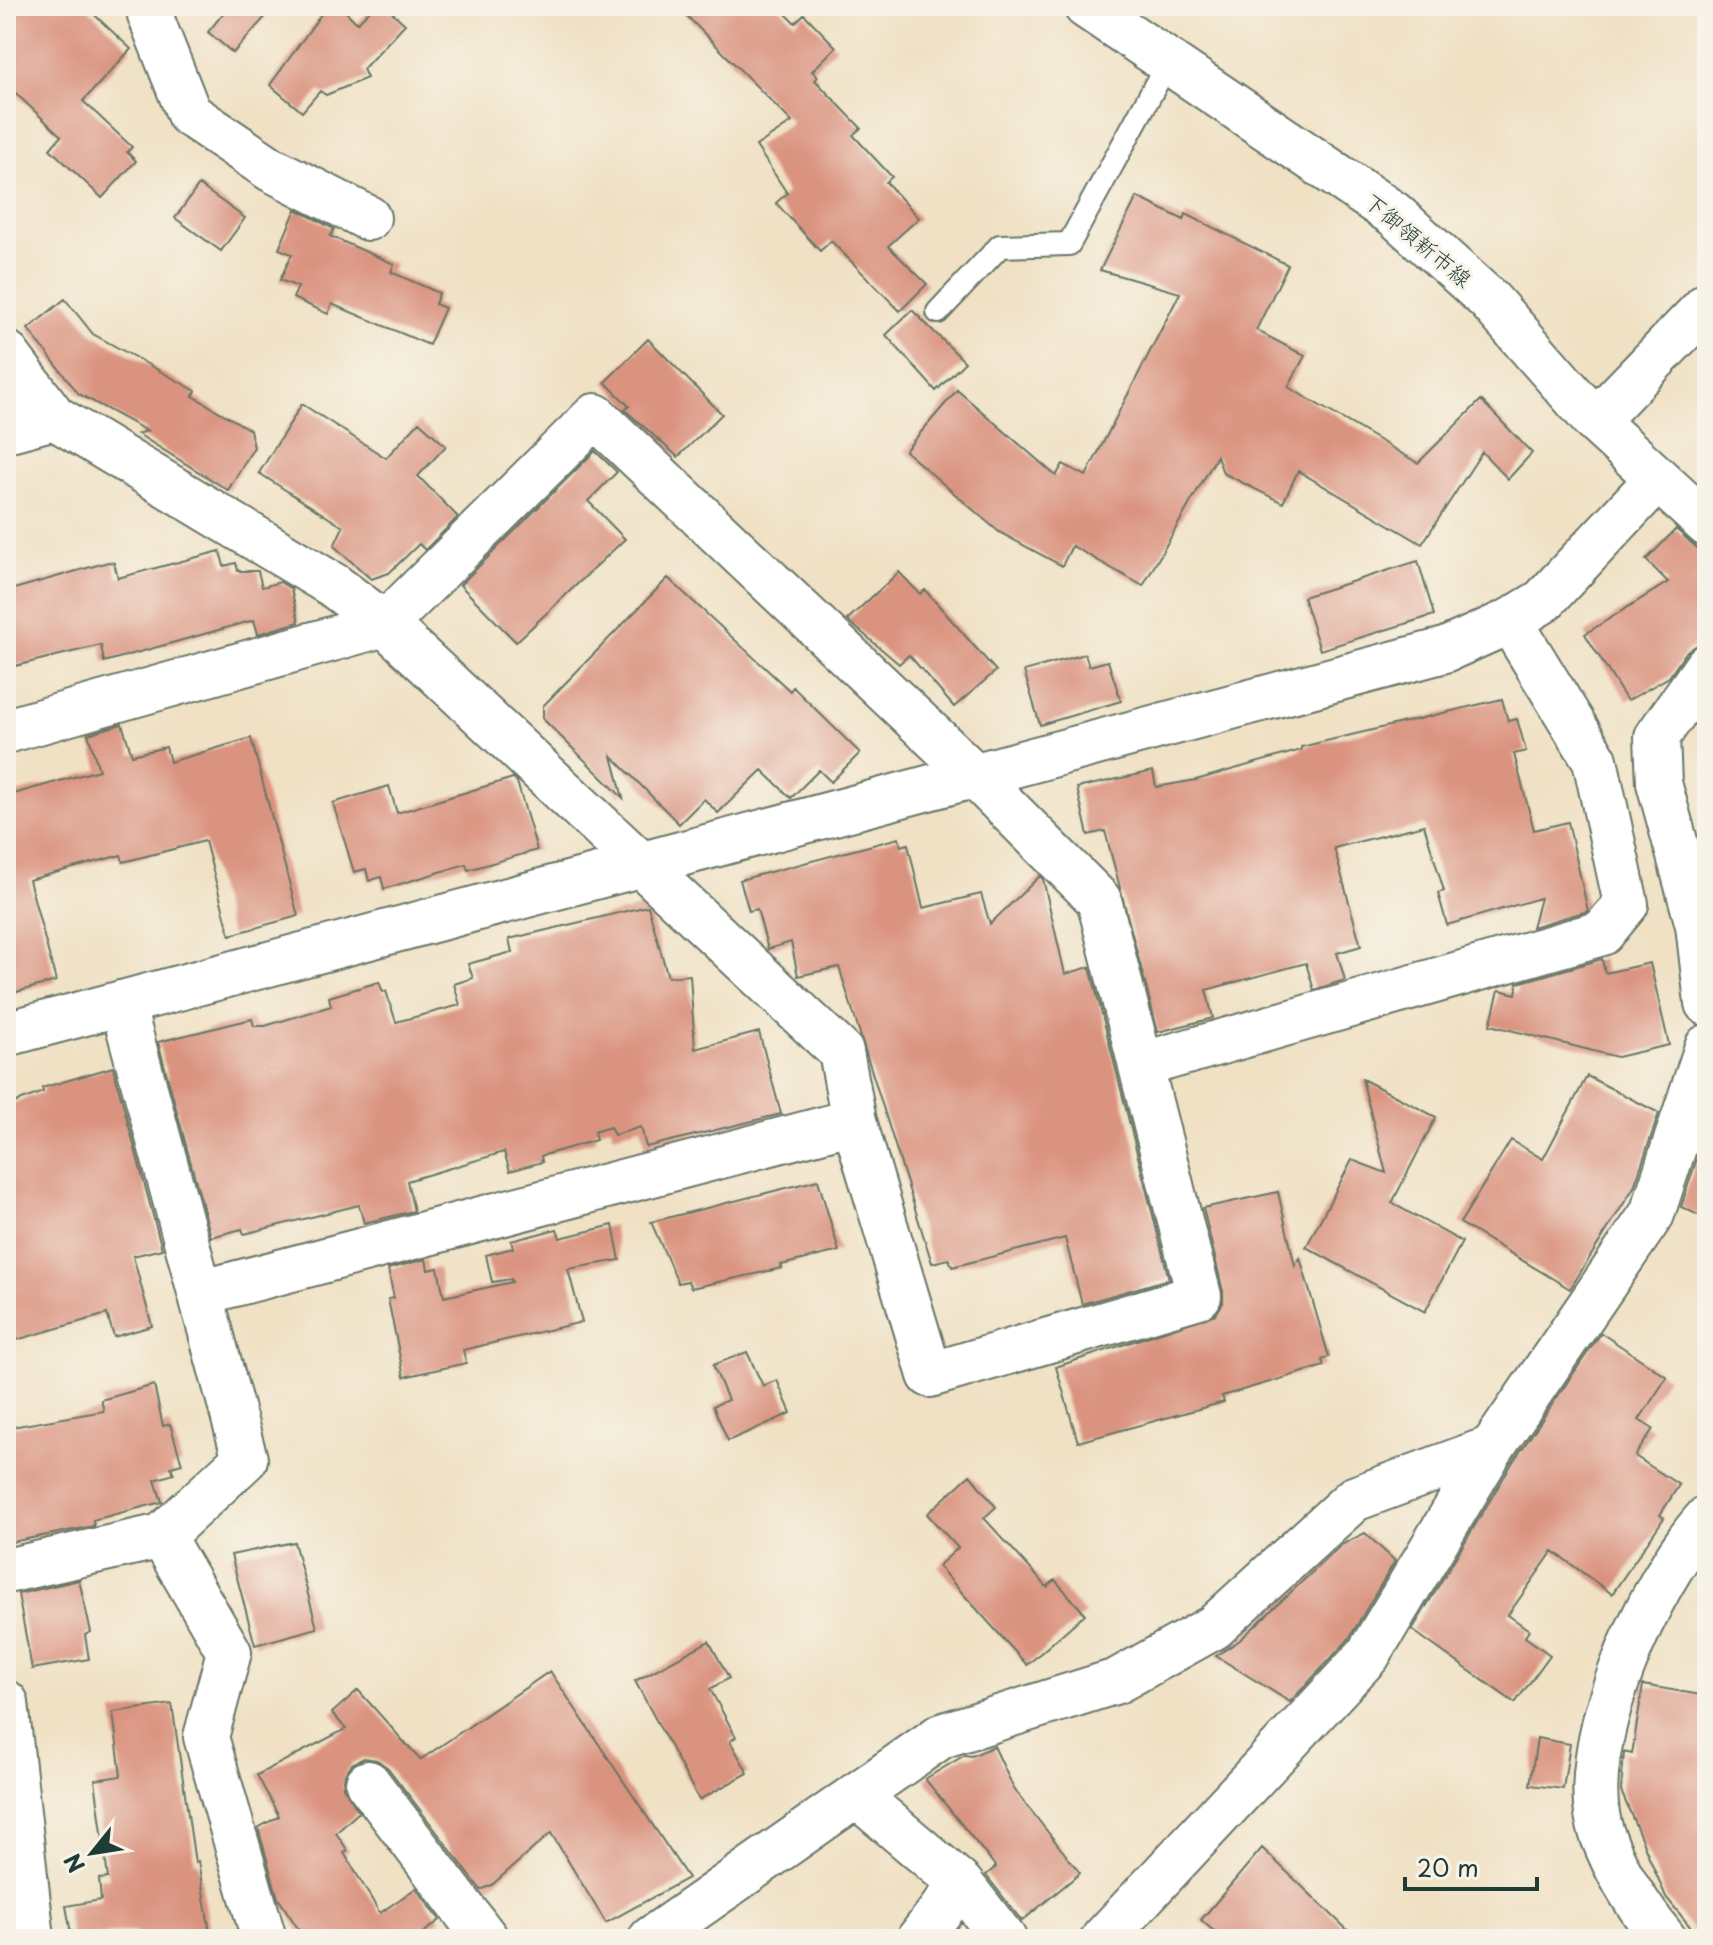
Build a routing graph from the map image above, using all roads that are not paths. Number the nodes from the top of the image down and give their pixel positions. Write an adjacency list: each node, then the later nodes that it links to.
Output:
1 (154, 6): 4 (street)
2 (1086, 6): 3 (street, 下御領新市線)
3 (1168, 62): 6 (lane); 9 (street, 下御領新市線)
4 (368, 218)
5 (1707, 305): 9 (street)
6 (938, 312)
7 (6, 353): 8 (street)
8 (54, 417): 10 (street); 14 (street)
9 (1595, 421): 11 (street, 下御領新市線)
10 (6, 430)
11 (1657, 479): 12 (street, 下御領新市線); 13 (street)
12 (1707, 524)
13 (1510, 621): 17 (street); 23 (street)
14 (385, 624): 16 (street); 17 (street); 18 (street)
15 (1707, 666): 20 (street)
16 (6, 731)
17 (973, 774): 18 (street); 23 (street)
18 (641, 864): 19 (street); 24 (street)
19 (122, 1003): 21 (street); 25 (street)
20 (1707, 1003)
21 (6, 1034)
22 (1707, 1047): 26 (street)
23 (1141, 1065): 24 (street)
24 (854, 1121): 25 (street)
25 (200, 1293): 28 (street)
26 (1492, 1448): 32 (street); 41 (street)
27 (1707, 1518): 42 (street)
28 (162, 1536): 29 (street); 36 (street)
29 (6, 1571)
30 (6, 1703): 33 (street)
31 (368, 1783): 37 (street)
32 (856, 1795): 34 (street); 38 (street)
33 (15, 1850): 35 (street)
34 (961, 1884): 39 (street); 40 (street)
35 (32, 1939)
36 (264, 1939)
37 (486, 1939)
38 (651, 1939)
39 (919, 1939)
40 (1004, 1939)
41 (1103, 1939)
42 (1664, 1939)

